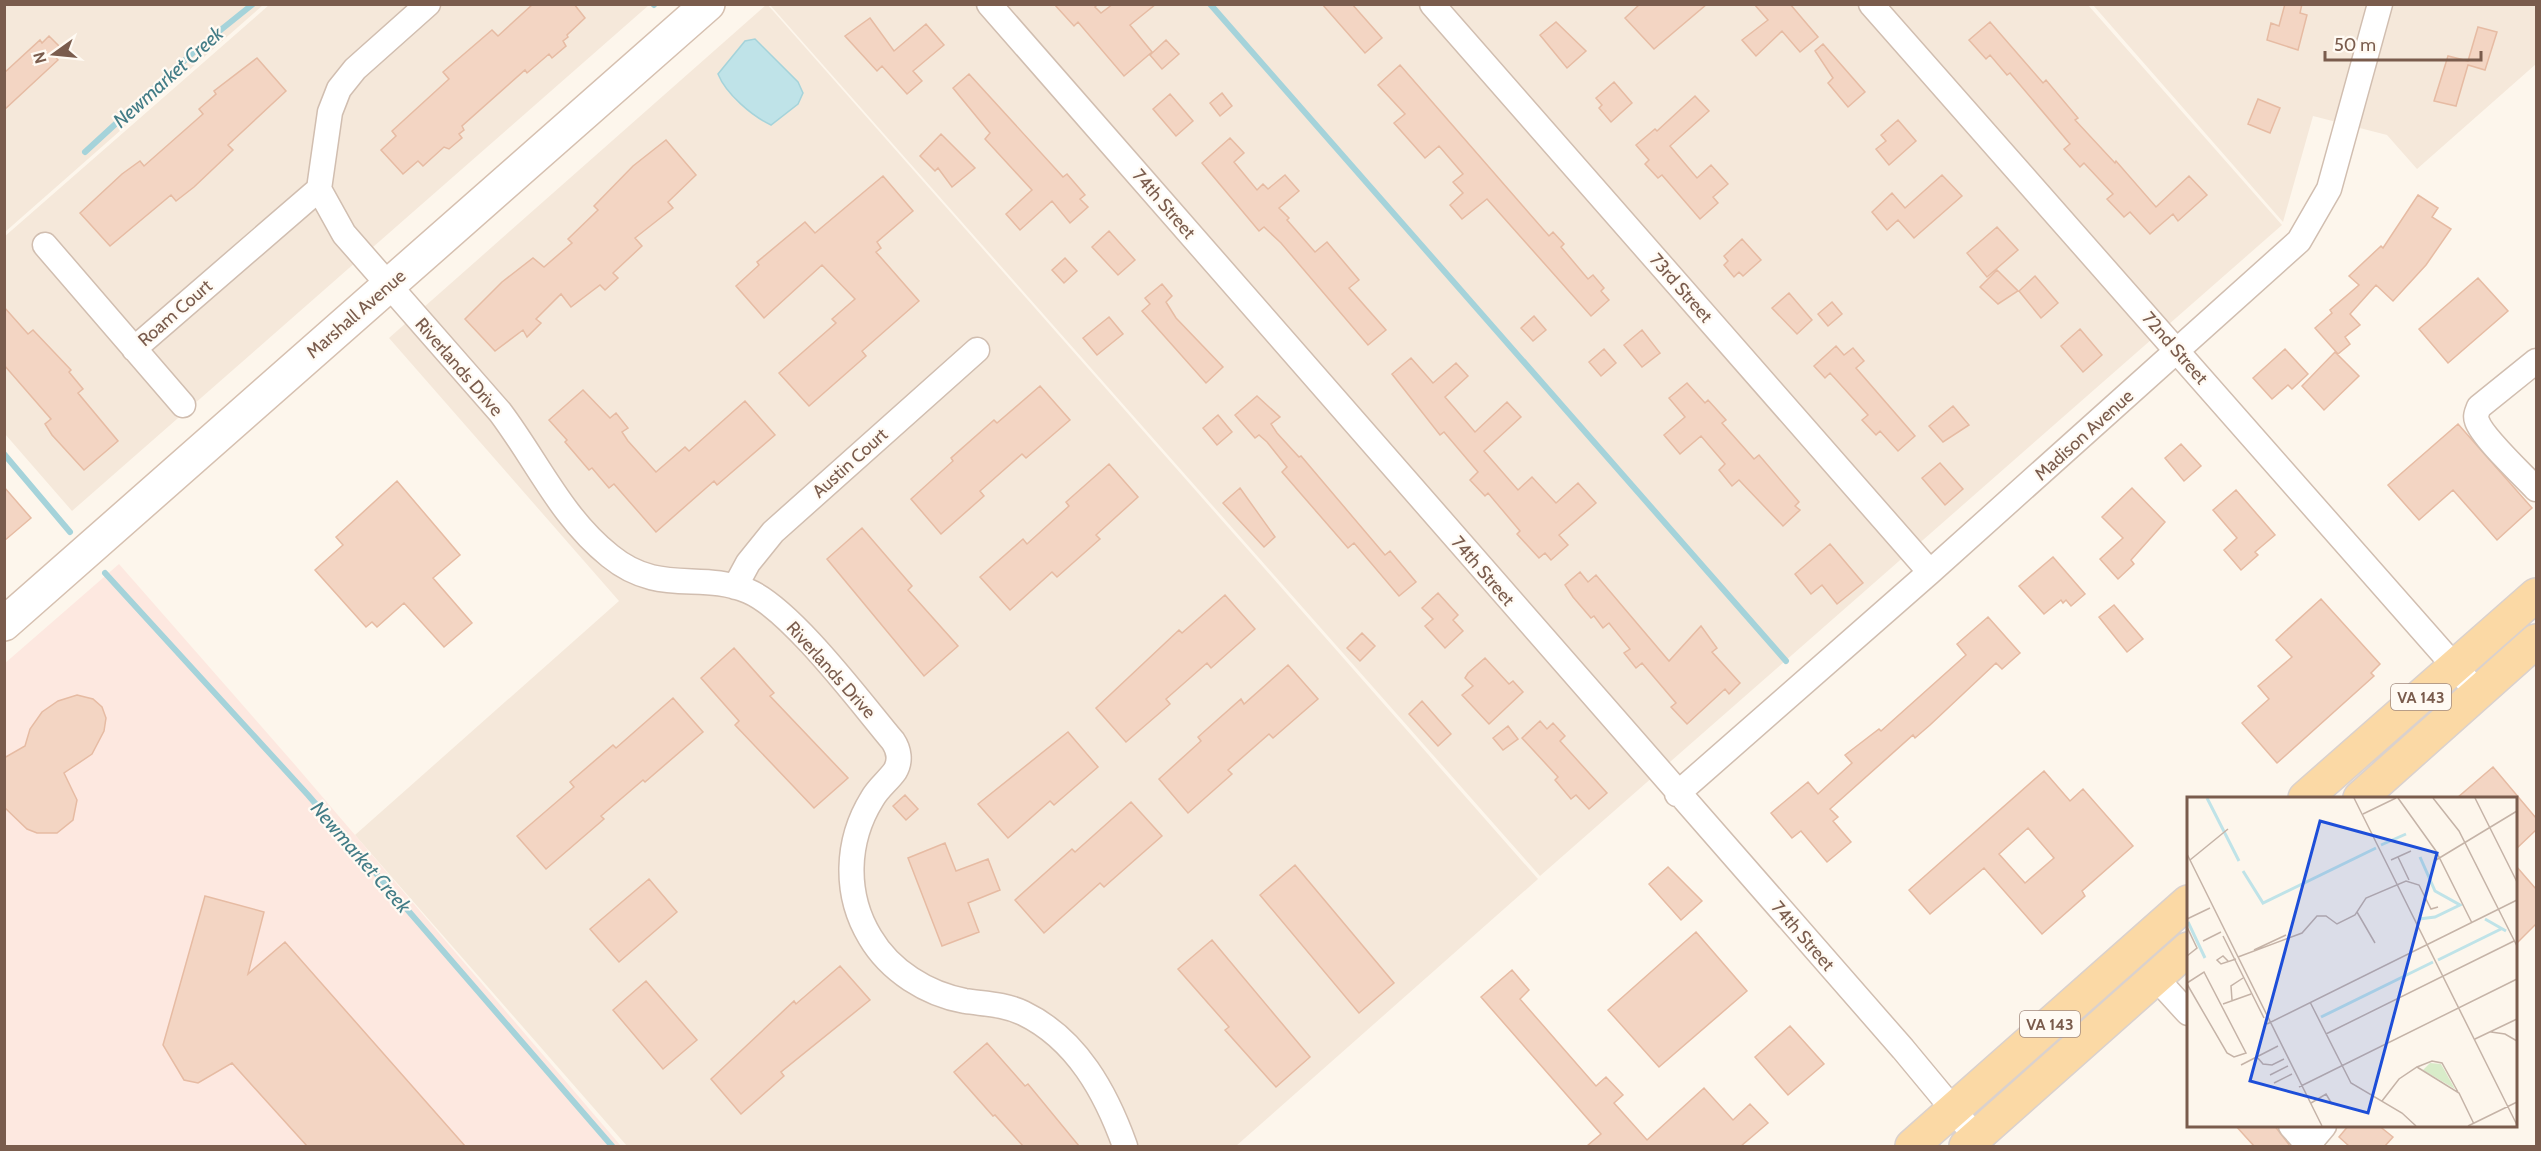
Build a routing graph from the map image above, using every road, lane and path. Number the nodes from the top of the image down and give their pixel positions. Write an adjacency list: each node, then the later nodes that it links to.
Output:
1 (428, 4): 7 (street)
2 (708, 4): 9 (street, Marshall Avenue)
3 (989, 4): 23 (street, 74th Street)
4 (1432, 4): 16 (street, 73rd Street)
5 (1871, 4): 12 (street, 72nd Street)
6 (2380, 4): 12 (street, Madison Avenue)
7 (319, 189): 9 (street); 10 (street, Roam Court)
8 (45, 245): 10 (street, Roam Court)
9 (388, 285): 17 (street, Riverlands Drive); 19 (street, Marshall Avenue)
10 (134, 349): 14 (street)
11 (977, 350): 17 (street, Austin Court)
12 (2178, 351): 16 (street, Madison Avenue); 21 (street, 72nd Street)
13 (2536, 361): 15 (street)
14 (183, 405)
15 (2536, 489)
16 (1930, 573): 23 (street, Madison Avenue)
17 (735, 586): 30 (street, Riverlands Drive)
18 (2536, 595): 21 (main road, VA 143)
19 (4, 624)
20 (2536, 641): 22 (main road, VA 143)
21 (2455, 667): 22 (street, 72nd Street); 25 (main road, VA 143)
22 (2478, 693): 24 (main road, VA 143)
23 (1677, 794): 31 (street, 74th Street)
24 (2374, 794)
25 (2306, 797)
26 (2187, 903): 31 (main road, VA 143)
27 (2187, 950): 28 (main road, VA 143)
28 (2156, 978): 29 (street); 34 (main road, VA 143)
29 (2187, 1012)
30 (1108, 1103): 35 (street, Riverlands Drive); 36 (street, Riverlands Drive)
31 (1953, 1110): 34 (street, 74th Street); 37 (main road, VA 143)
32 (2293, 1127): 38 (street)
33 (2322, 1127): 38 (street)
34 (1971, 1142)
35 (1116, 1146)
36 (1125, 1146)
37 (1912, 1146)
38 (2308, 1146)

